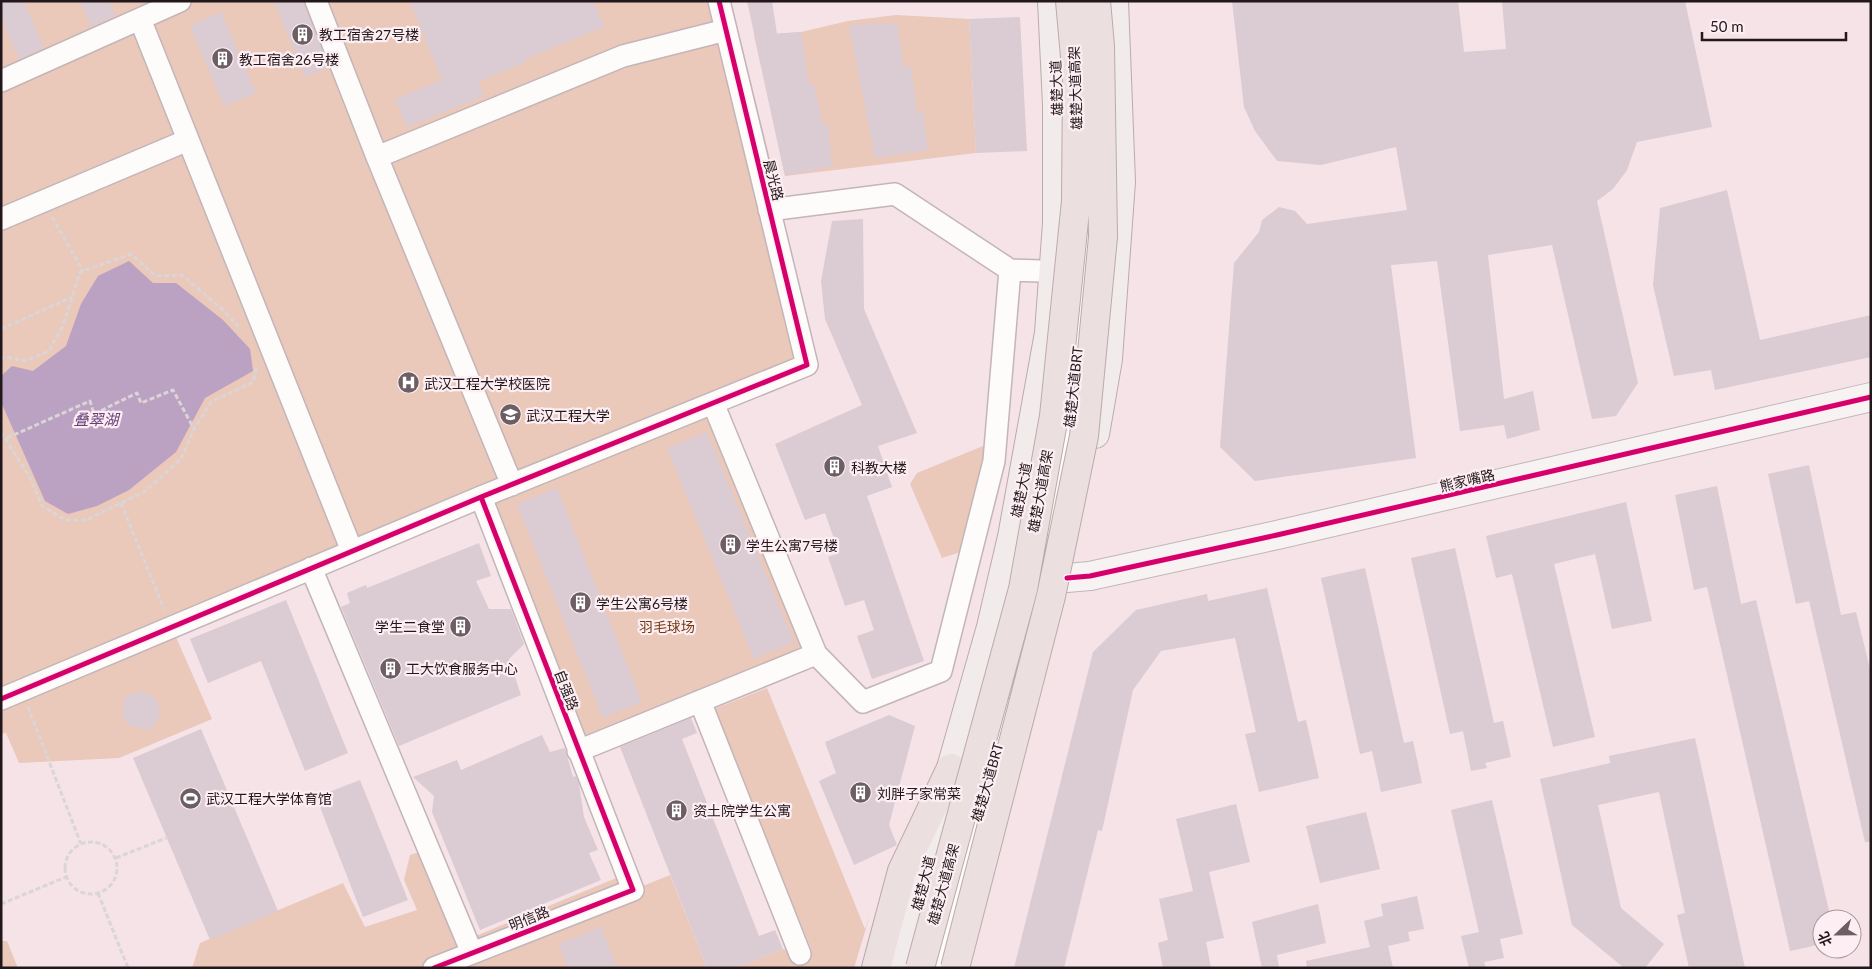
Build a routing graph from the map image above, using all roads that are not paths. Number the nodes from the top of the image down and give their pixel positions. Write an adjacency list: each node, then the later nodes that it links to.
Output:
1 (180, 1): 9 (street)
2 (316, 1): 14 (street)
3 (719, 1): 10 (street, 晨光路)
4 (1052, 1): 21 (main road, 雄楚大道)
5 (1070, 1): 44 (highway, 雄楚大道高架, bridge)
6 (1096, 1): 11 (highway, 雄楚大道高架, bridge)
7 (1100, 1): 11 (highway, bridge)
8 (1114, 1): 22 (main road)
9 (140, 19): 12 (street); 13 (street)
10 (726, 30): 14 (street); 16 (street, 晨光路)
11 (1100, 46): 46 (highway, 雄楚大道高架, bridge)
12 (1, 81)
13 (188, 140): 17 (street); 28 (street)
14 (377, 157): 25 (street)
15 (1090, 194): 20 (lane, 雄楚大道BRT)
16 (769, 210): 18 (street); 24 (street, 晨光路)
17 (1, 219)
18 (1010, 270): 19 (street); 32 (street)
19 (1041, 271)
20 (1085, 278): 21 (main road); 22 (main road); 27 (lane, 雄楚大道BRT)
21 (1050, 309): 37 (main road, 雄楚大道)
22 (1111, 316): 30 (main road)
23 (1871, 398): 30 (street, 熊家嘴路)
24 (713, 403): 25 (street); 32 (street)
25 (512, 485): 26 (street)
26 (481, 497): 28 (street); 36 (street, 自强路)
27 (1048, 546)
28 (352, 551): 29 (street)
29 (311, 568): 34 (street); 41 (street)
30 (1055, 571): 31 (lane); 47 (main road)
31 (1028, 632)
32 (816, 654): 35 (street)
33 (1014, 689): 45 (lane, 雄楚大道BRT)
34 (1, 699)
35 (700, 701): 36 (street); 39 (street)
36 (578, 751): 38 (street, 自强路)
37 (951, 768): 40 (highway); 43 (main road, 雄楚大道)
38 (632, 890): 41 (street, 明信路)
39 (800, 954)
40 (878, 959)
41 (462, 960): 42 (street, 明信路)
42 (434, 968)
43 (902, 968)
44 (920, 968)
45 (937, 968)
46 (955, 968)
47 (967, 968)

